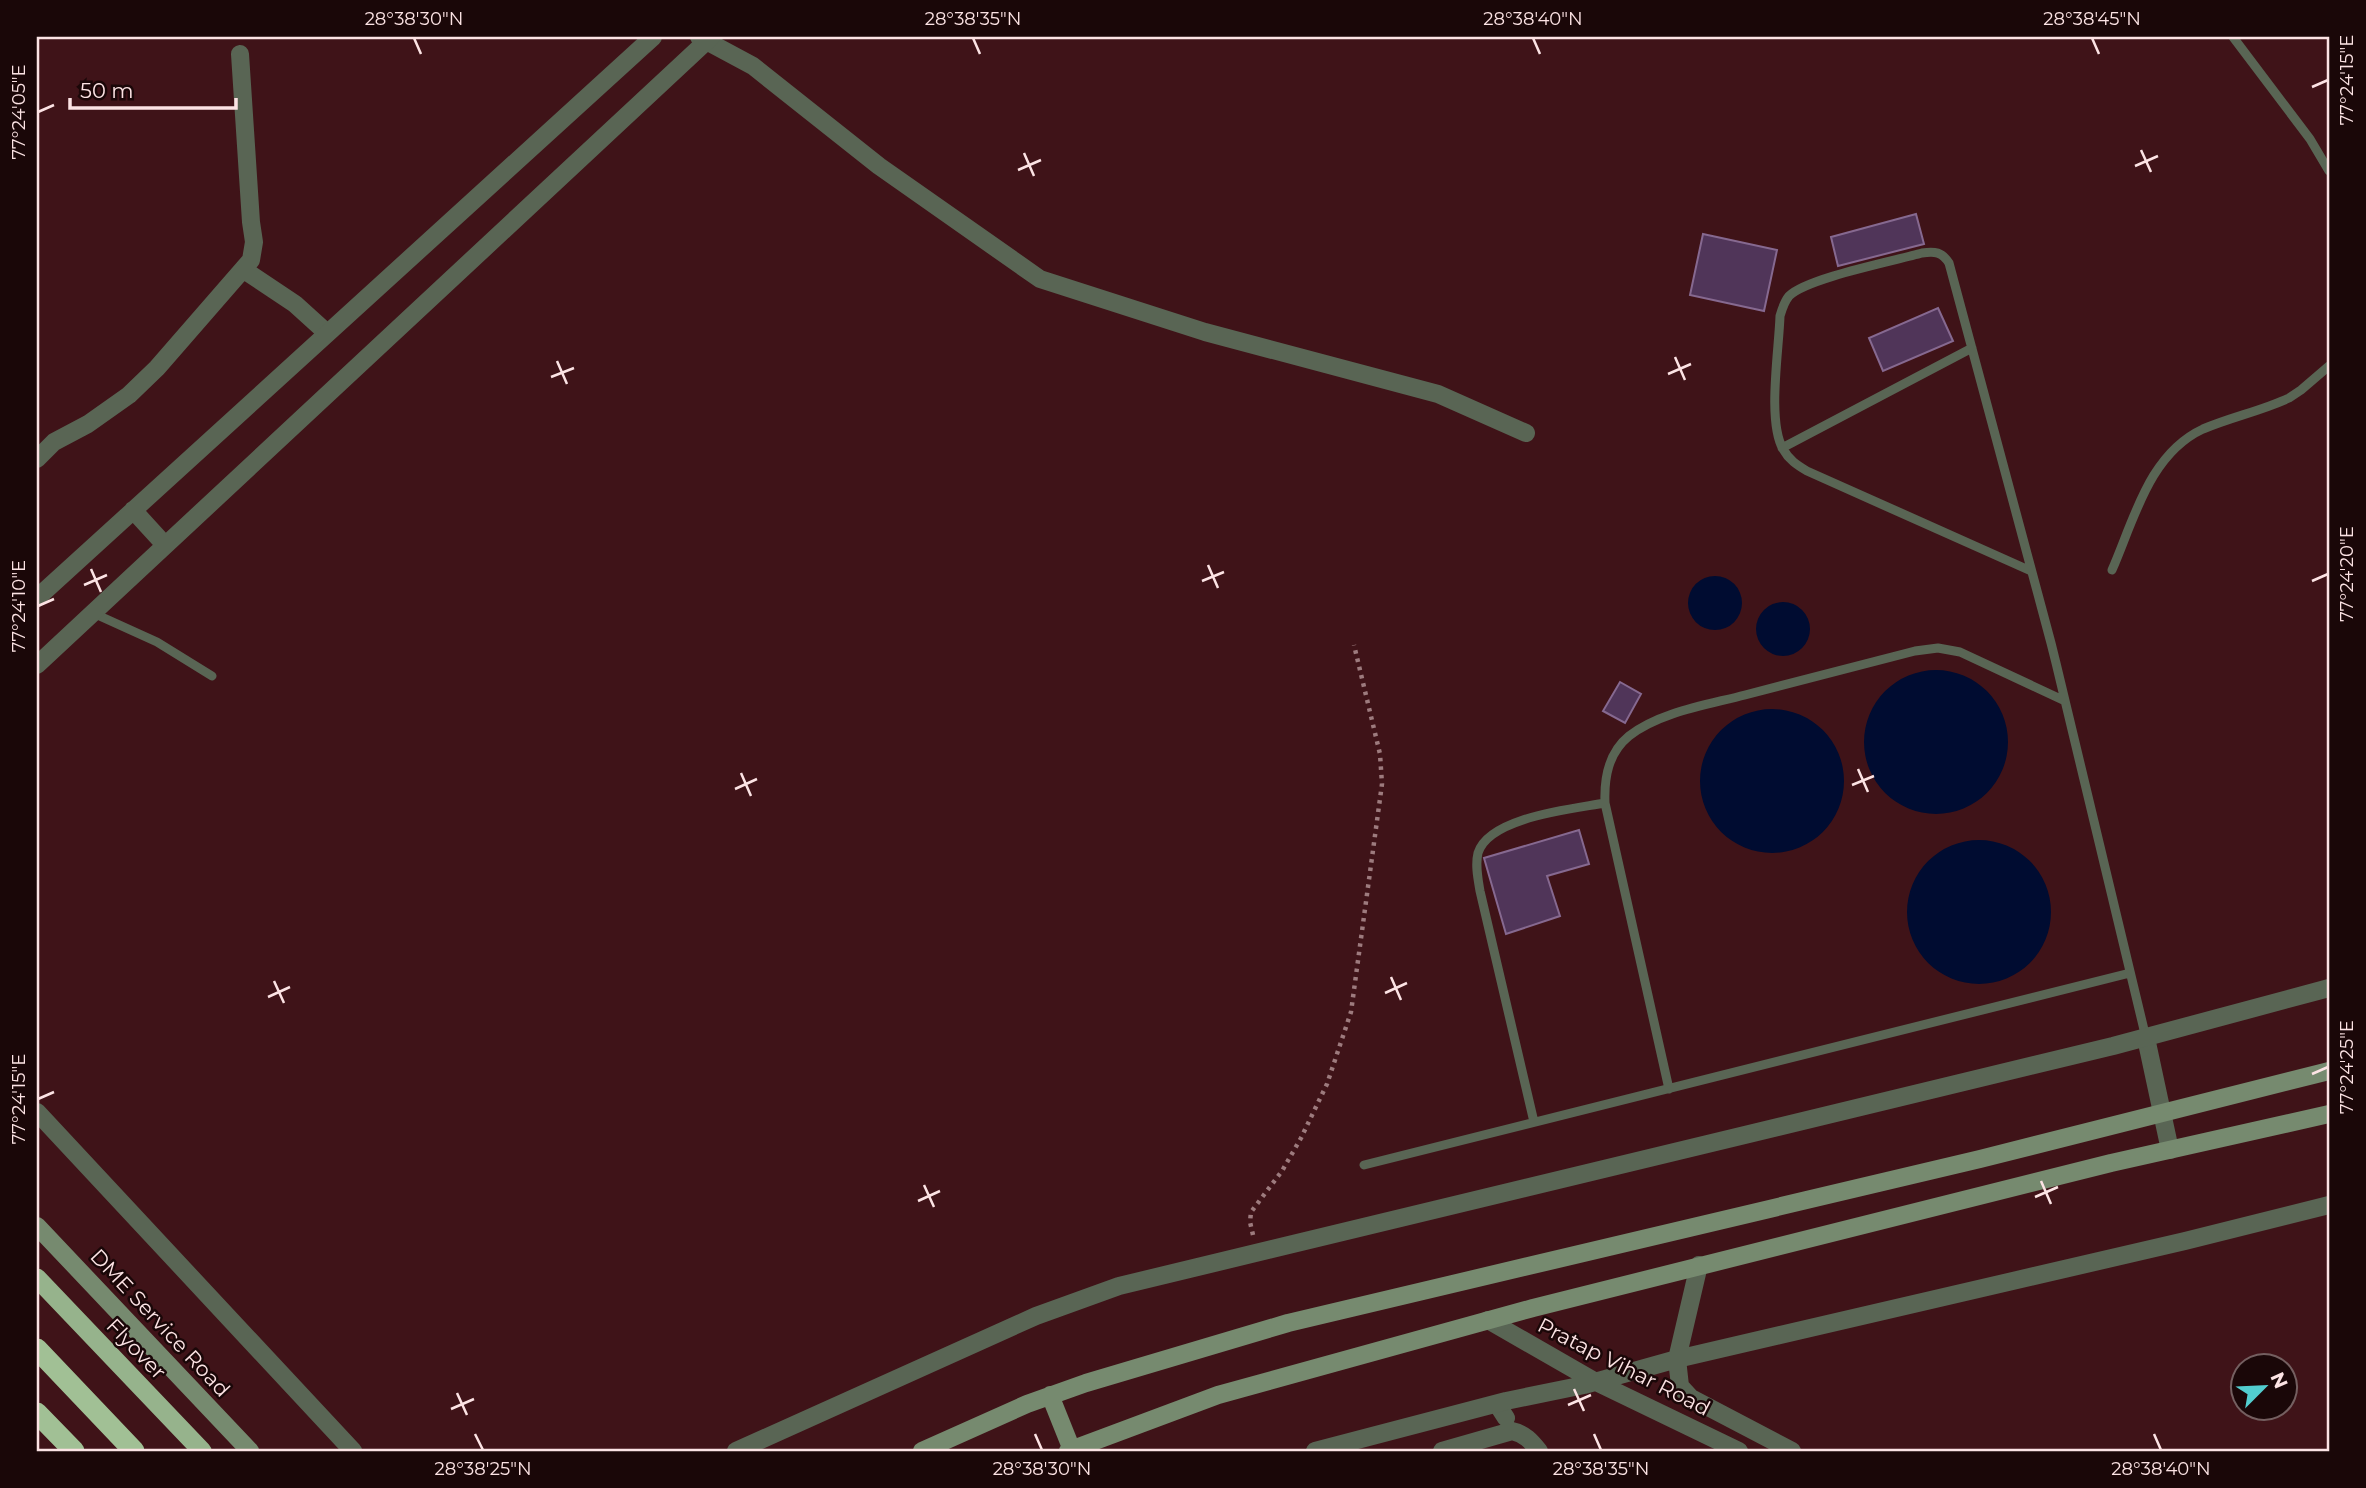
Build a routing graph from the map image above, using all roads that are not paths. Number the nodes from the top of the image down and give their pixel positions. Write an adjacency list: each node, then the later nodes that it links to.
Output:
1 (653, 37): 7 (street)
2 (2233, 37): 5 (lane)
3 (705, 38): 10 (street); 14 (street)
4 (240, 54): 6 (street)
5 (2329, 171)
6 (244, 270): 7 (street); 12 (street)
7 (327, 333): 13 (street)
8 (1972, 348): 11 (lane); 11 (lane); 16 (lane)
9 (2329, 366): 15 (lane)
10 (1526, 433)
11 (1782, 448): 16 (lane)
12 (37, 459)
13 (134, 510): 14 (street); 17 (street)
14 (165, 545): 18 (street)
15 (2112, 570)
16 (2031, 571): 21 (lane)
17 (37, 598)
18 (93, 613): 19 (street); 20 (lane)
19 (37, 665)
20 (212, 676)
21 (2065, 701): 22 (lane); 23 (lane)
22 (1605, 803): 27 (lane); 31 (lane)
23 (2130, 973): 25 (lane); 27 (lane)
24 (2329, 988): 25 (street)
25 (2146, 1038): 29 (street); 51 (street)
26 (2329, 1071): 29 (main road)
27 (1669, 1089): 31 (lane)
28 (37, 1112): 50 (street)
29 (2163, 1113): 32 (street); 42 (main road)
30 (2329, 1114): 32 (main road)
31 (1534, 1122): 33 (lane)
32 (2170, 1150): 36 (main road)
33 (1364, 1165)
34 (2329, 1205): 40 (street)
35 (37, 1226): 49 (main road, DME Service Road)
36 (1699, 1265): 38 (main road); 40 (street, Pratap Vihar Road)
37 (37, 1278): 48 (highway, Flyover)
38 (1488, 1320): 41 (street, Pratap Vihar Road); 45 (main road)
39 (37, 1349): 47 (highway)
40 (1677, 1359): 41 (street); 57 (street, Pratap Vihar Road)
41 (1596, 1382): 44 (street); 56 (street, Pratap Vihar Road)
42 (1050, 1395): 45 (main road); 52 (main road)
43 (37, 1413): 46 (highway)
44 (1505, 1418): 53 (street); 54 (street); 55 (street)
45 (1070, 1450)
46 (74, 1451)
47 (134, 1451)
48 (202, 1451)
49 (250, 1451)
50 (353, 1451)
51 (737, 1451)
52 (922, 1451)
53 (1315, 1451)
54 (1442, 1451)
55 (1539, 1451)
56 (1740, 1451)
57 (1792, 1451)

